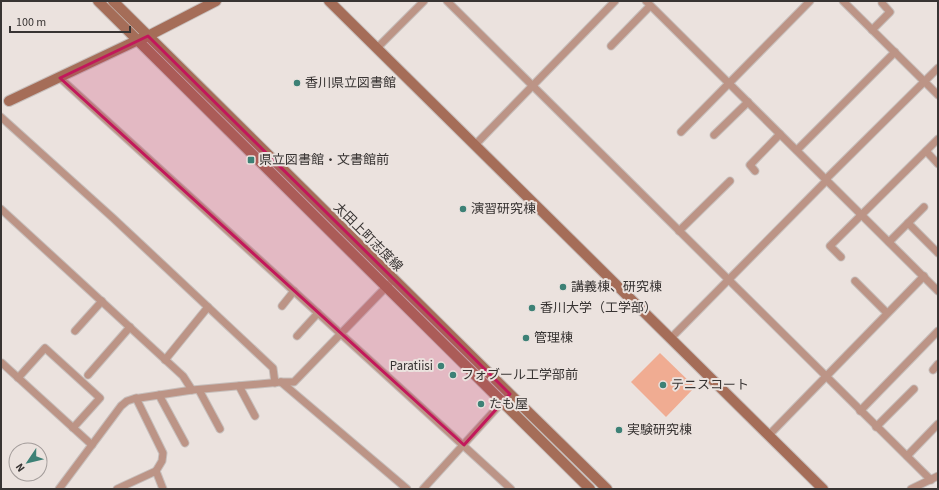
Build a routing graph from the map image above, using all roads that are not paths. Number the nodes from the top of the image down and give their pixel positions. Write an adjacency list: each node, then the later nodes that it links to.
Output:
1 (98, 1): 14 (main road, 太田上町志度線)
2 (113, 1): 13 (main road, 太田上町志度線)
3 (216, 1): 13 (main road)
4 (329, 1): 16 (main road)
5 (424, 1): 16 (street)
6 (447, 1): 22 (street)
7 (615, 1): 22 (street)
8 (810, 1): 21 (street)
9 (843, 1): 12 (street)
10 (648, 3): 15 (street); 21 (street)
11 (882, 3): 12 (street)
12 (872, 30): 17 (street)
13 (148, 36): 14 (main road); 49 (main road, 太田上町志度線)
14 (138, 40): 19 (main road); 49 (main road, 太田上町志度線)
15 (611, 46)
16 (377, 48): 31 (main road)
17 (895, 52): 20 (street); 32 (street)
18 (938, 68): 20 (street)
19 (60, 78): 25 (main road); 50 (street)
20 (924, 81): 23 (street); 36 (street)
21 (730, 83): 24 (street); 27 (street)
22 (533, 86): 31 (street); 42 (street)
23 (938, 95)
24 (748, 102): 28 (street); 29 (street)
25 (5, 103)
26 (1, 117): 54 (street)
27 (681, 132)
28 (780, 134): 32 (street); 35 (street)
29 (714, 135)
30 (938, 139): 33 (street)
31 (475, 145): 62 (main road)
32 (797, 150): 36 (street)
33 (926, 151): 34 (street); 40 (street)
34 (938, 164)
35 (755, 171)
36 (827, 180): 40 (street); 47 (street)
37 (730, 181): 42 (street)
38 (924, 207): 41 (street)
39 (1, 209): 52 (street)
40 (862, 215): 43 (street); 45 (street)
41 (908, 222): 43 (street); 44 (street)
42 (679, 231): 47 (street)
43 (889, 242): 46 (street)
44 (938, 253)
45 (841, 257)
46 (924, 276): 51 (street); 56 (street)
47 (729, 280): 62 (street); 66 (street)
48 (855, 281): 56 (street)
49 (390, 284): 60 (street); 72 (main road, 太田上町志度線); 75 (main road, 太田上町志度線)
50 (294, 291): 53 (street); 55 (street)
51 (938, 291)
52 (102, 301): 57 (street); 59 (street)
53 (282, 306)
54 (208, 307): 63 (street); 68 (street)
55 (318, 313): 60 (street); 61 (street)
56 (887, 313): 66 (street)
57 (130, 328): 63 (street); 65 (street)
58 (938, 331): 76 (street)
59 (75, 332)
60 (342, 334): 68 (street); 85 (street)
61 (296, 336)
62 (671, 338): 82 (main road)
63 (165, 360): 71 (street)
64 (2, 363): 67 (street)
65 (88, 375)
66 (825, 376): 76 (street); 82 (street)
67 (18, 378): 80 (street); 80 (street)
68 (278, 382): 69 (street); 93 (street)
69 (239, 386): 71 (street); 77 (street)
70 (914, 389): 79 (street)
71 (196, 390): 73 (street); 81 (street)
72 (510, 394): 75 (street); 97 (main road, 太田上町志度線)
73 (159, 395): 74 (street); 83 (street)
74 (136, 398): 84 (street); 87 (street)
75 (502, 403): 85 (street); 96 (main road, 太田上町志度線)
76 (860, 411): 79 (street)
77 (255, 416)
78 (938, 424): 86 (street)
79 (876, 427): 86 (street)
80 (74, 428): 84 (street)
81 (220, 429)
82 (768, 435): 98 (main road)
83 (185, 443)
84 (92, 445): 90 (street)
85 (464, 445): 94 (street); 95 (street)
86 (907, 456): 89 (street)
87 (156, 471): 91 (street); 92 (street)
88 (938, 476): 89 (street)
89 (931, 480): 99 (street)
90 (59, 489)
91 (117, 489)
92 (163, 489)
93 (407, 489)
94 (423, 489)
95 (511, 489)
96 (590, 489)
97 (607, 489)
98 (823, 489)
99 (911, 489)

